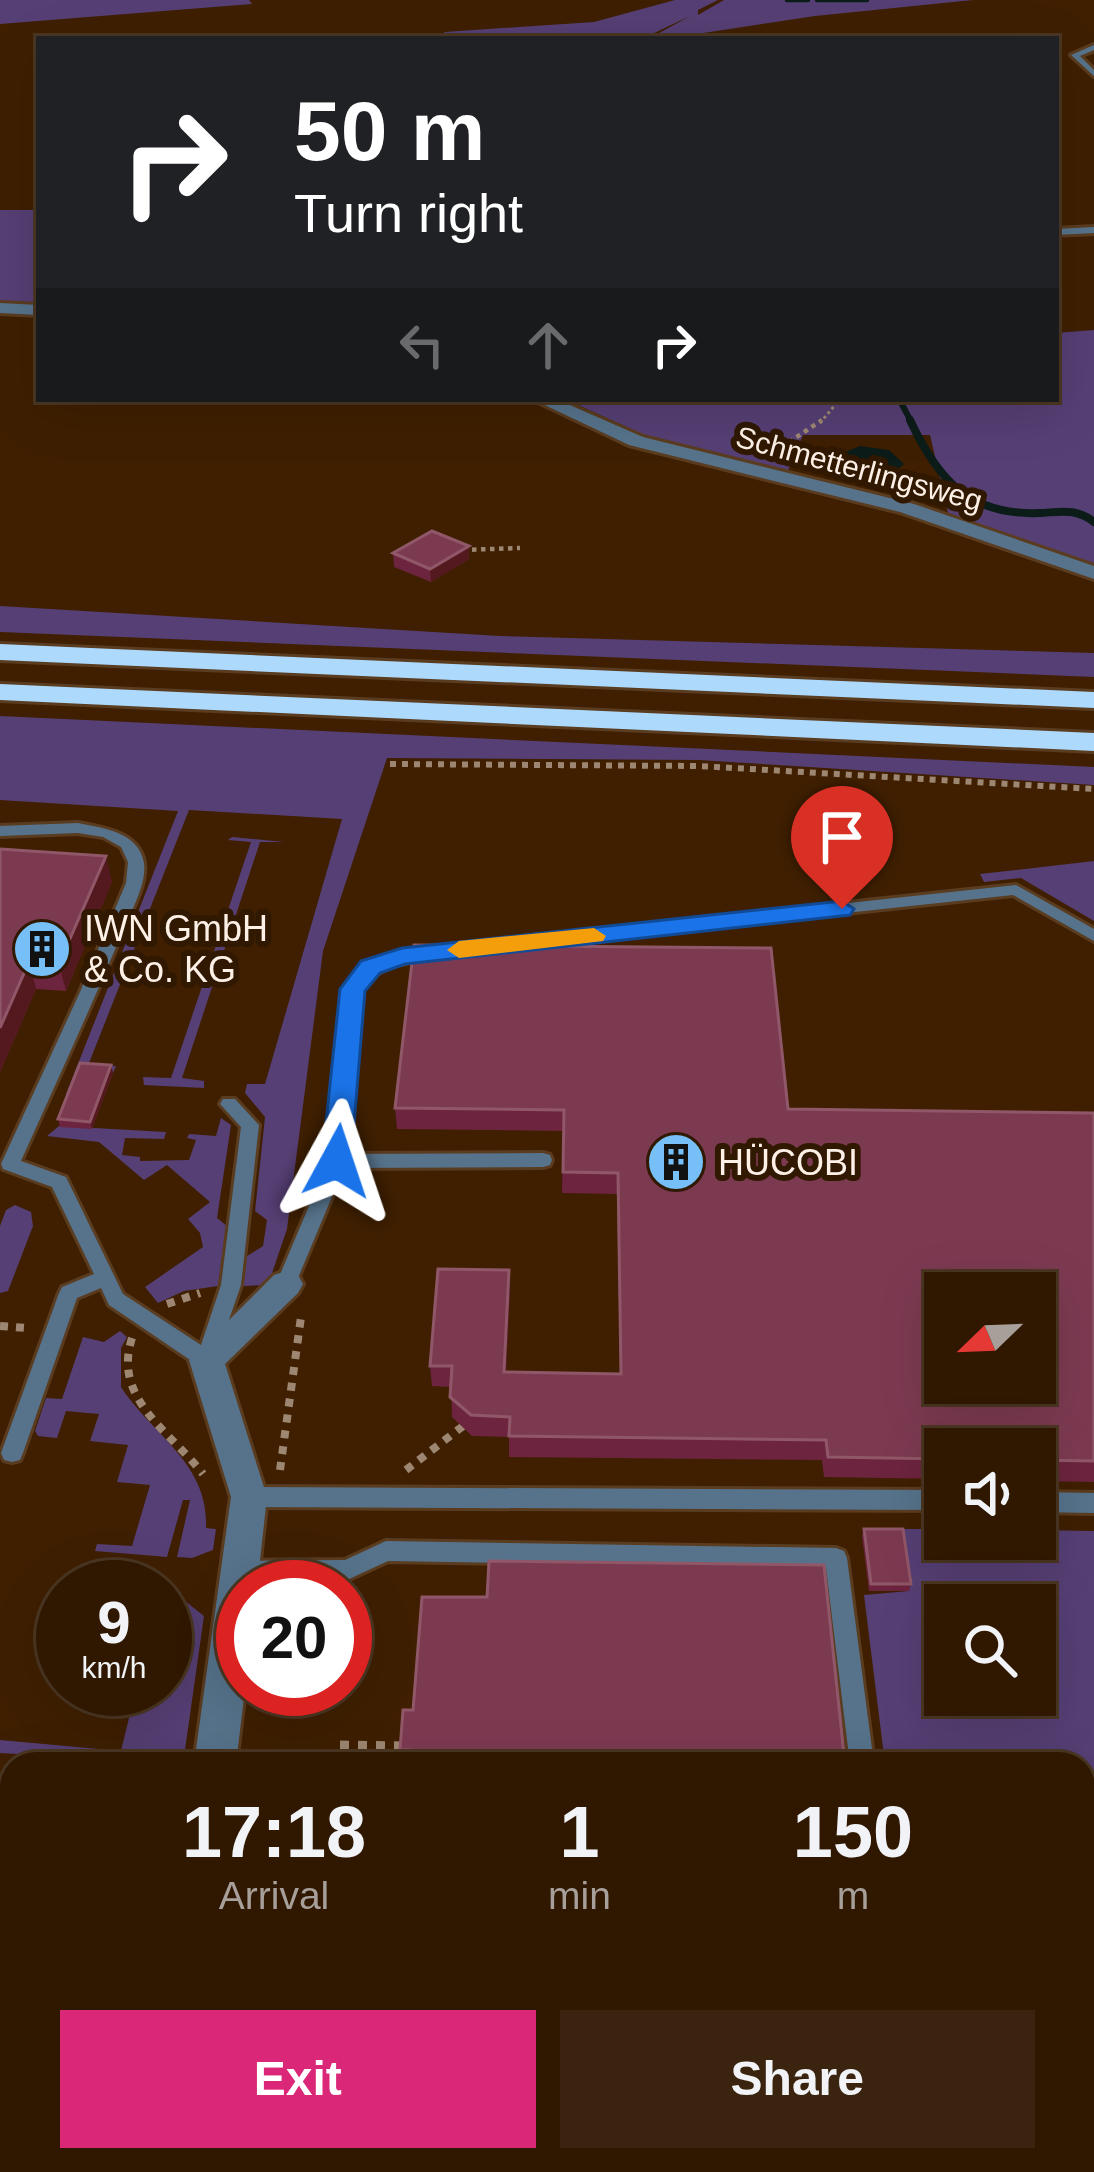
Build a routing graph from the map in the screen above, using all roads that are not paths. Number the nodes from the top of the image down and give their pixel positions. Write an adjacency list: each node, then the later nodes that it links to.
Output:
1 (1094, 46): 2 (lane)
2 (1094, 74)
3 (1094, 230): 4 (lane)
4 (1059, 232)
5 (0, 308): 6 (street)
6 (36, 310)
7 (549, 402): 8 (street, Schmetterlingsweg)
8 (1094, 574)
9 (0, 652): 11 (highway)
10 (0, 692): 12 (highway)
11 (1094, 700)
12 (1094, 742)
13 (0, 831): 18 (lane)
14 (1094, 936): 17 (lane)
15 (229, 1105): 20 (lane)
16 (543, 1160): 17 (lane)
17 (337, 1161): 19 (lane)
18 (106, 1278): 20 (lane); 21 (lane)
19 (286, 1284): 20 (street)
20 (206, 1360): 22 (street)
21 (12, 1453)
22 (249, 1497): 23 (lane); 26 (street)
23 (924, 1500)
24 (1056, 1502): 25 (lane)
25 (1094, 1503)
26 (241, 1560)
27 (368, 1560): 30 (lane)
28 (221, 1716): 29 (street)
29 (217, 1752)
30 (860, 1752)

